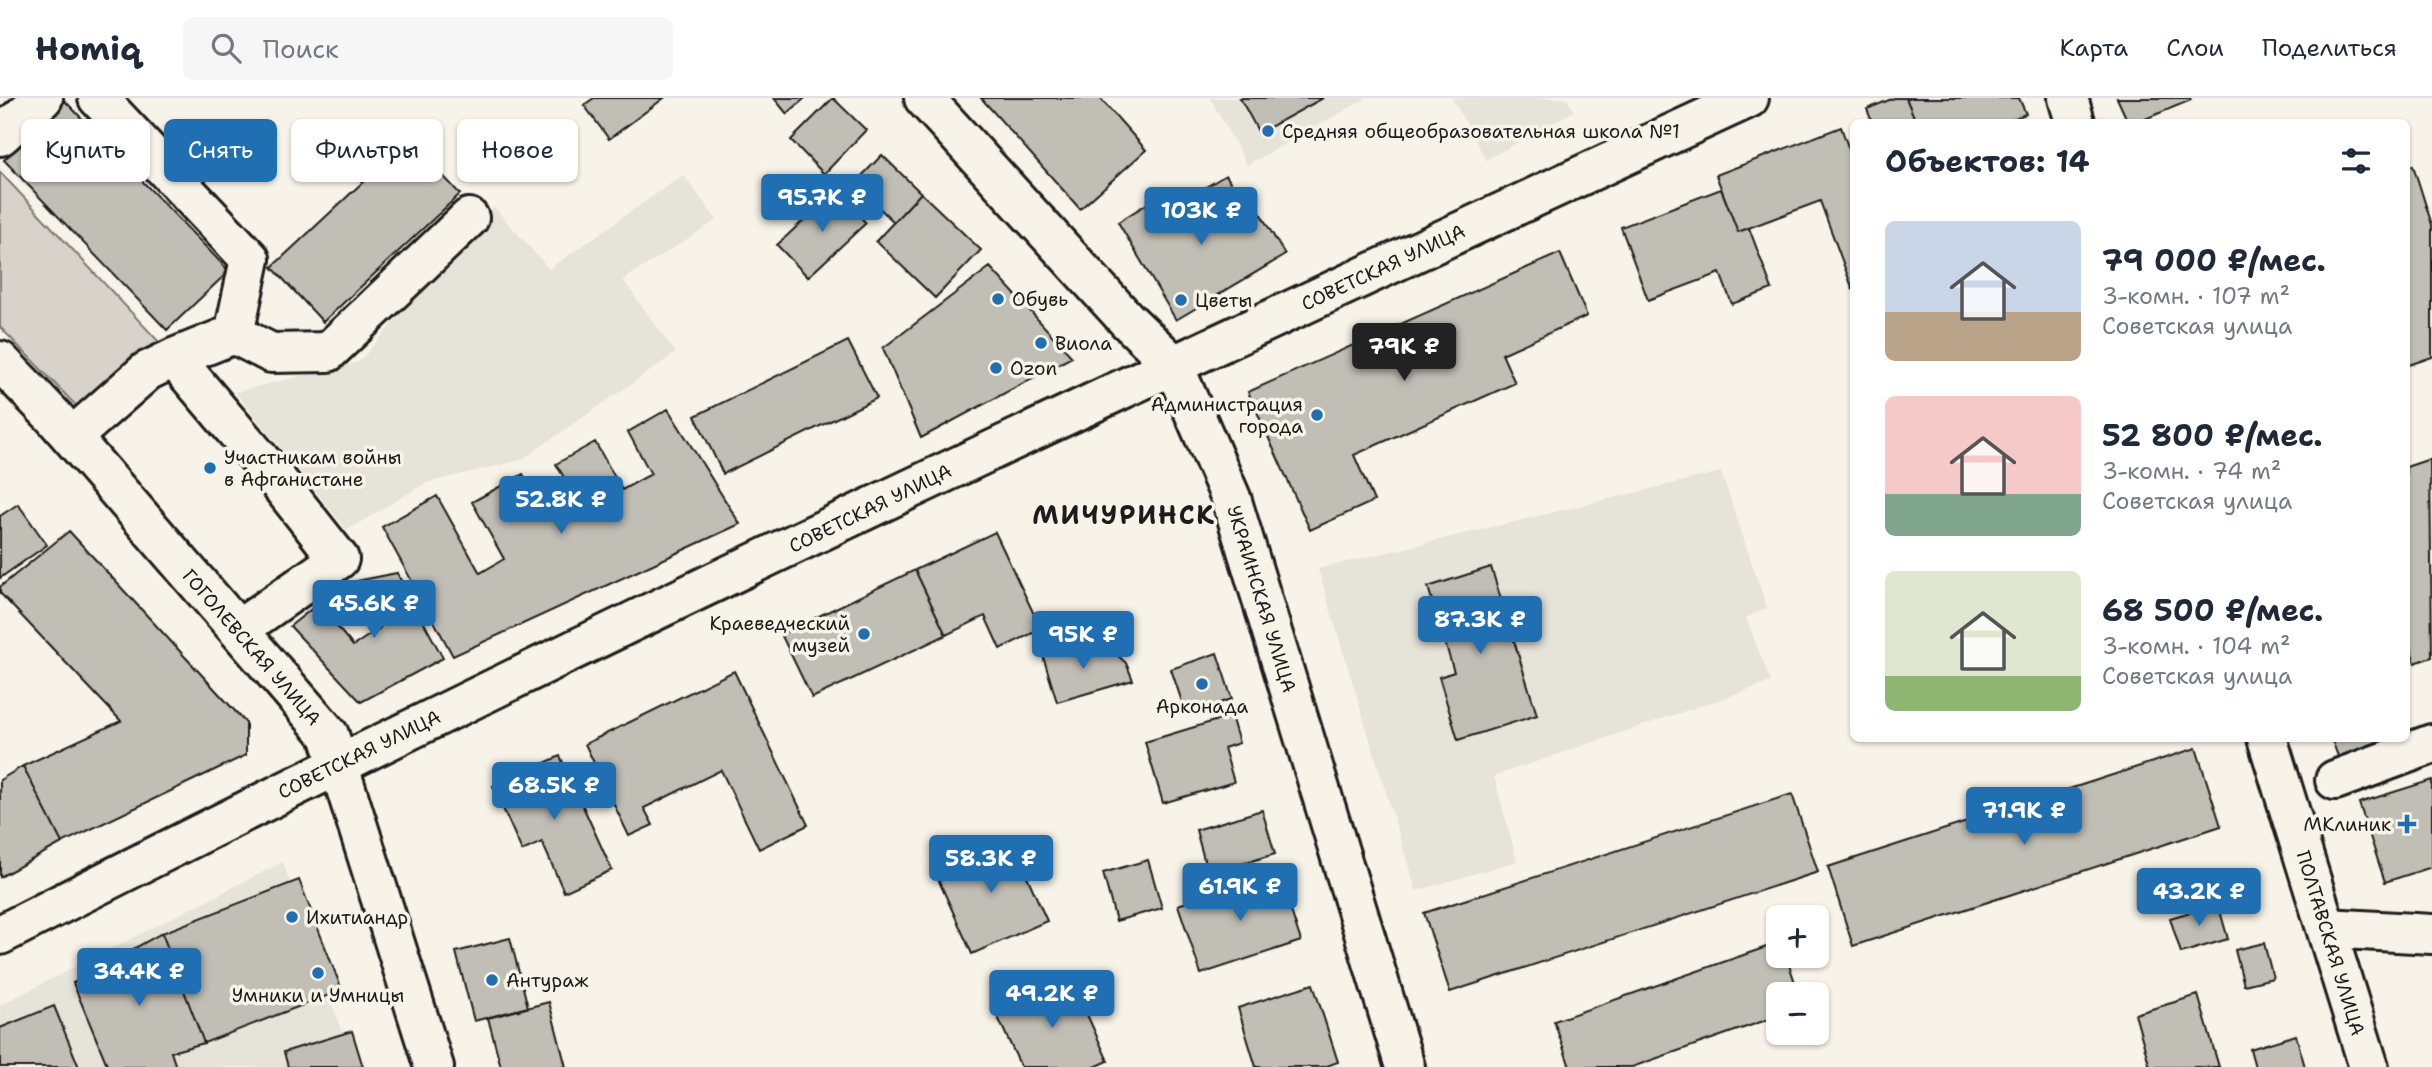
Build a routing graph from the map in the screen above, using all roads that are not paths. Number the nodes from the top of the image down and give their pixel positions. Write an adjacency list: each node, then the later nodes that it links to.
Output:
1 (43, 98): 7 (street)
2 (98, 98): 9 (street)
3 (924, 98): 12 (street, УКРАИНСКАЯ УЛИЦА)
4 (1749, 98): 12 (street, СОВЕТСКАЯ УЛИЦА)
5 (2067, 98): 6 (street)
6 (2074, 119)
7 (0, 136)
8 (469, 218): 9 (street)
9 (234, 334): 10 (street)
10 (174, 358): 13 (street); 14 (street)
11 (0, 361): 13 (street, ГОГОЛЕВСКАЯ УЛИЦА)
12 (1173, 364): 17 (street, СОВЕТСКАЯ УЛИЦА); 23 (street, УКРАИНСКАЯ УЛИЦА)
13 (72, 438): 14 (street, ГОГОЛЕВСКАЯ УЛИЦА)
14 (238, 630): 17 (street, ГОГОЛЕВСКАЯ УЛИЦА)
15 (2268, 742): 19 (street, ПОЛТАВСКАЯ УЛИЦА)
16 (2432, 744): 18 (street)
17 (337, 764): 21 (street, СОВЕТСКАЯ УЛИЦА); 22 (street, ГОГОЛЕВСКАЯ УЛИЦА)
18 (2335, 780)
19 (2326, 928): 20 (street); 24 (street, ПОЛТАВСКАЯ УЛИЦА)
20 (2432, 934)
21 (0, 935)
22 (434, 1067)
23 (1405, 1067)
24 (2370, 1067)

